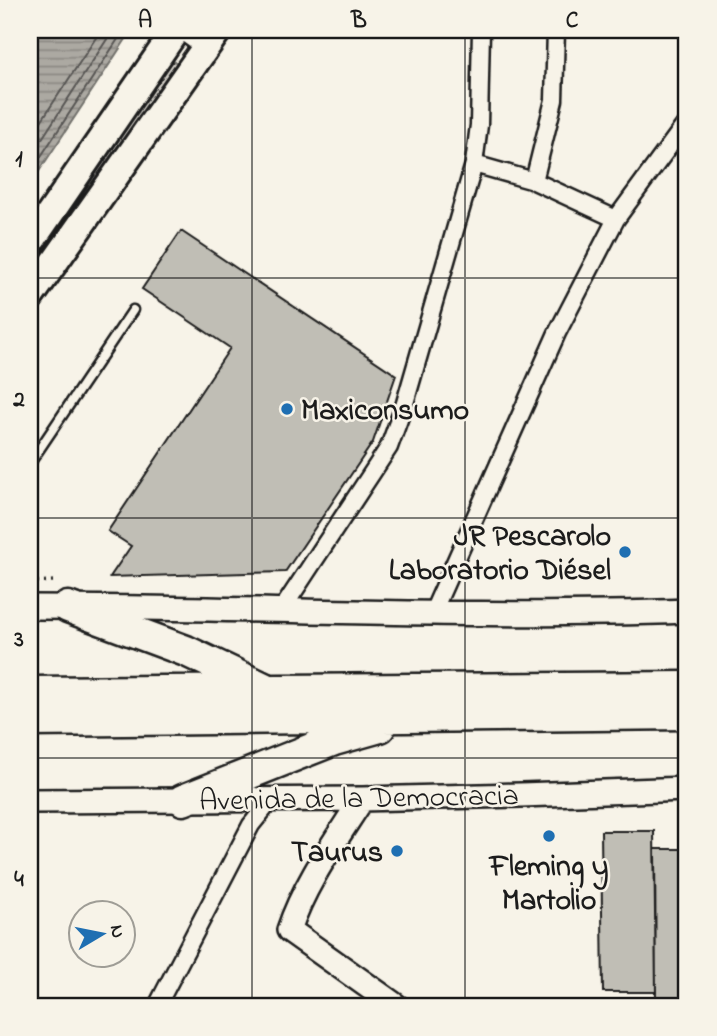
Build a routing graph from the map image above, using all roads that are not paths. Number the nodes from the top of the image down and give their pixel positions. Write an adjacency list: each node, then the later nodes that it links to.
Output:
1 (178, 30): 4 (street); 9 (main road)
2 (481, 30): 6 (street)
3 (556, 30): 7 (street)
4 (211, 39): 10 (main road)
5 (687, 122): 8 (street)
6 (474, 164): 7 (street); 15 (street)
7 (534, 181): 8 (street)
8 (616, 219): 17 (street)
9 (30, 243)
10 (30, 297)
11 (133, 310): 12 (lane)
12 (30, 463)
13 (61, 594): 14 (street); 15 (street); 19 (highway)
14 (30, 607)
15 (281, 611): 17 (street)
16 (687, 611): 17 (street)
17 (432, 614)
18 (687, 687): 19 (highway)
19 (270, 691): 20 (highway)
20 (30, 692)
21 (687, 714): 22 (highway)
22 (429, 716): 23 (highway); 27 (highway)
23 (30, 721)
24 (687, 789): 26 (street, Avenida de la Democracia)
25 (272, 799): 26 (street, Avenida de la Democracia); 27 (street, Avenida de la Democracia); 30 (street)
26 (362, 799): 29 (street)
27 (183, 800): 28 (street, Avenida de la Democracia)
28 (30, 801)
29 (388, 1004)
30 (158, 1006)

